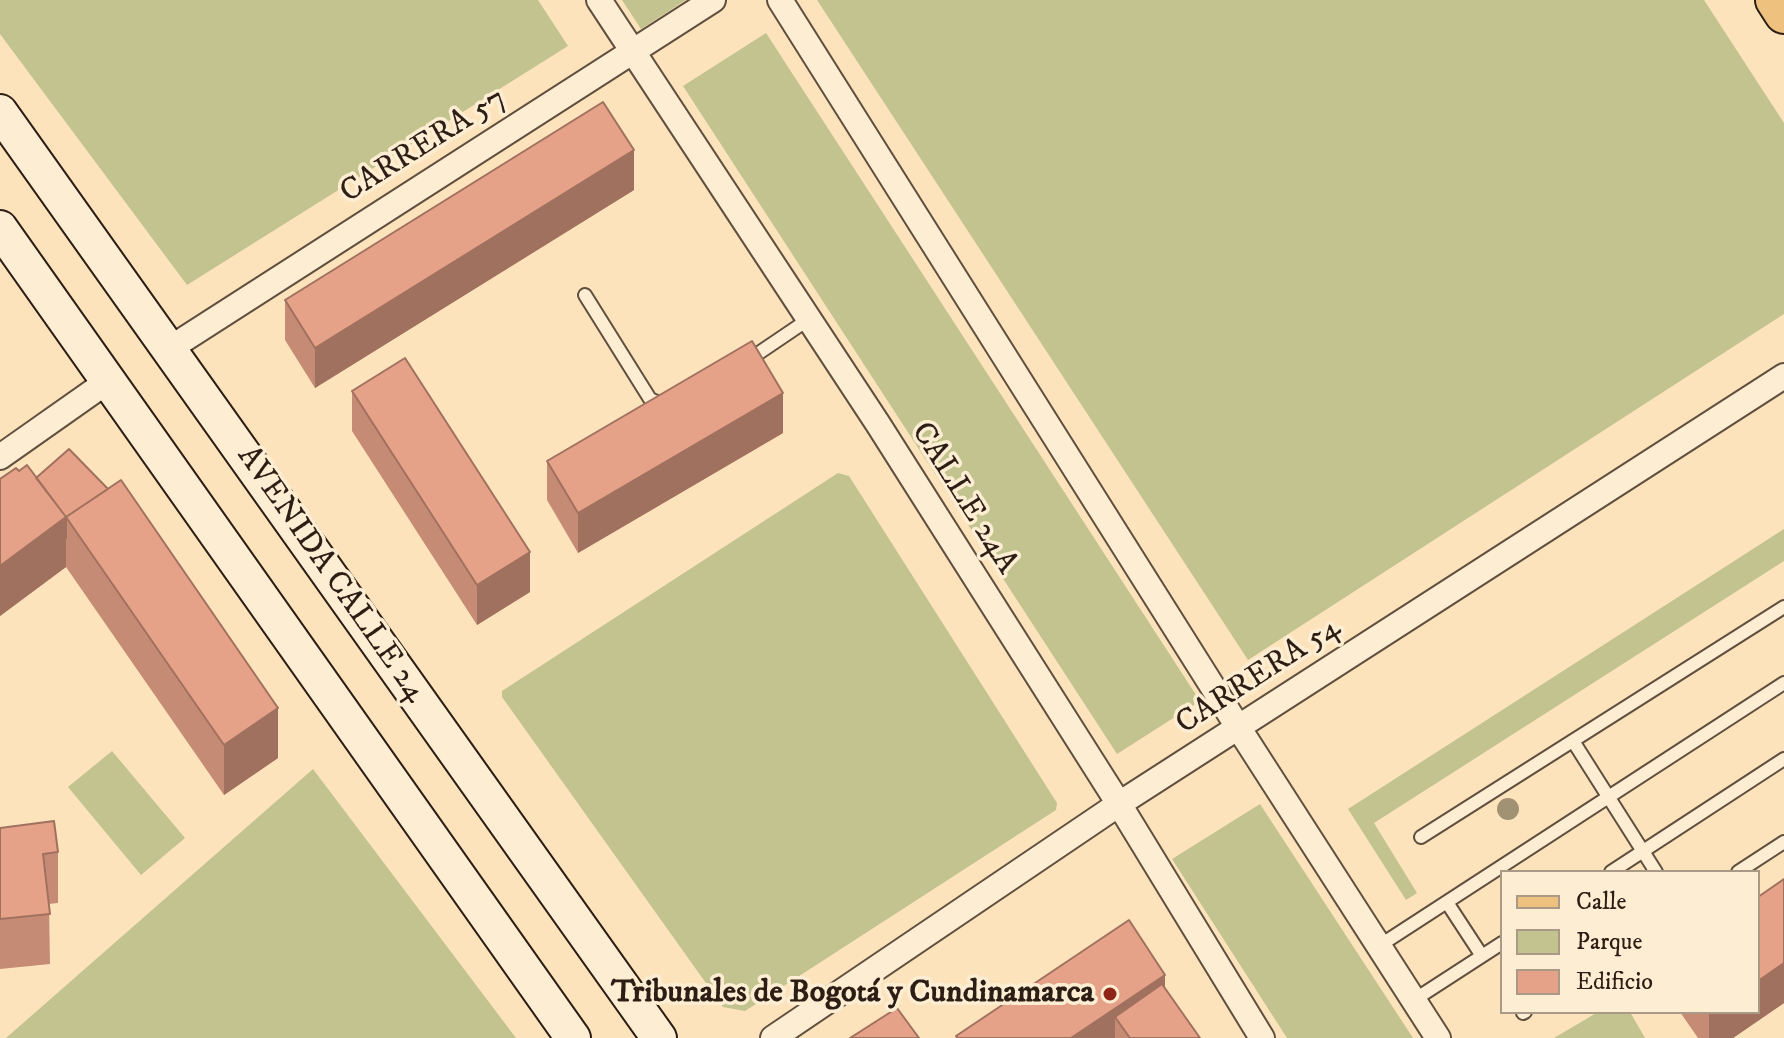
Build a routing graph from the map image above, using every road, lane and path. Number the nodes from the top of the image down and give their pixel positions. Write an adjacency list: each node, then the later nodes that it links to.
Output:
1 (599, 0): 6 (street, CALLE 24A)
2 (713, 0): 6 (street, CARRERA 57)
3 (780, 0): 19 (street)
4 (1775, 0): 5 (main road)
5 (1784, 14)
6 (635, 51): 10 (street, CALLE 24A); 11 (street, CARRERA 57)
7 (0, 112): 11 (main road, AVENIDA CALLE 24)
8 (0, 228): 14 (main road)
9 (585, 295): 15 (lane)
10 (809, 319): 12 (lane); 23 (street, CALLE 24A)
11 (169, 349): 36 (main road, AVENIDA CALLE 24)
12 (733, 371)
13 (1784, 376): 19 (street, CARRERA 54)
14 (108, 381): 16 (street); 35 (main road)
15 (682, 405)
16 (0, 457)
17 (1784, 607): 20 (lane)
18 (1784, 683): 22 (lane)
19 (1238, 727): 23 (street, CARRERA 54); 32 (street)
20 (1573, 741): 22 (lane); 24 (lane)
21 (1784, 759): 26 (lane)
22 (1609, 797): 26 (lane); 30 (lane)
23 (1119, 804): 37 (street, CARRERA 54); 38 (street, CALLE 24A)
24 (1421, 837)
25 (1784, 842): 29 (lane)
26 (1643, 851): 27 (lane); 28 (lane)
27 (1614, 870)
28 (1655, 870)
29 (1741, 870)
30 (1448, 904): 32 (lane); 33 (lane)
31 (1500, 944): 33 (lane)
32 (1379, 946): 34 (street)
33 (1482, 956): 34 (lane)
34 (1414, 1000): 39 (street)
35 (573, 1038)
36 (659, 1038)
37 (773, 1038)
38 (1262, 1038)
39 (1438, 1038)

